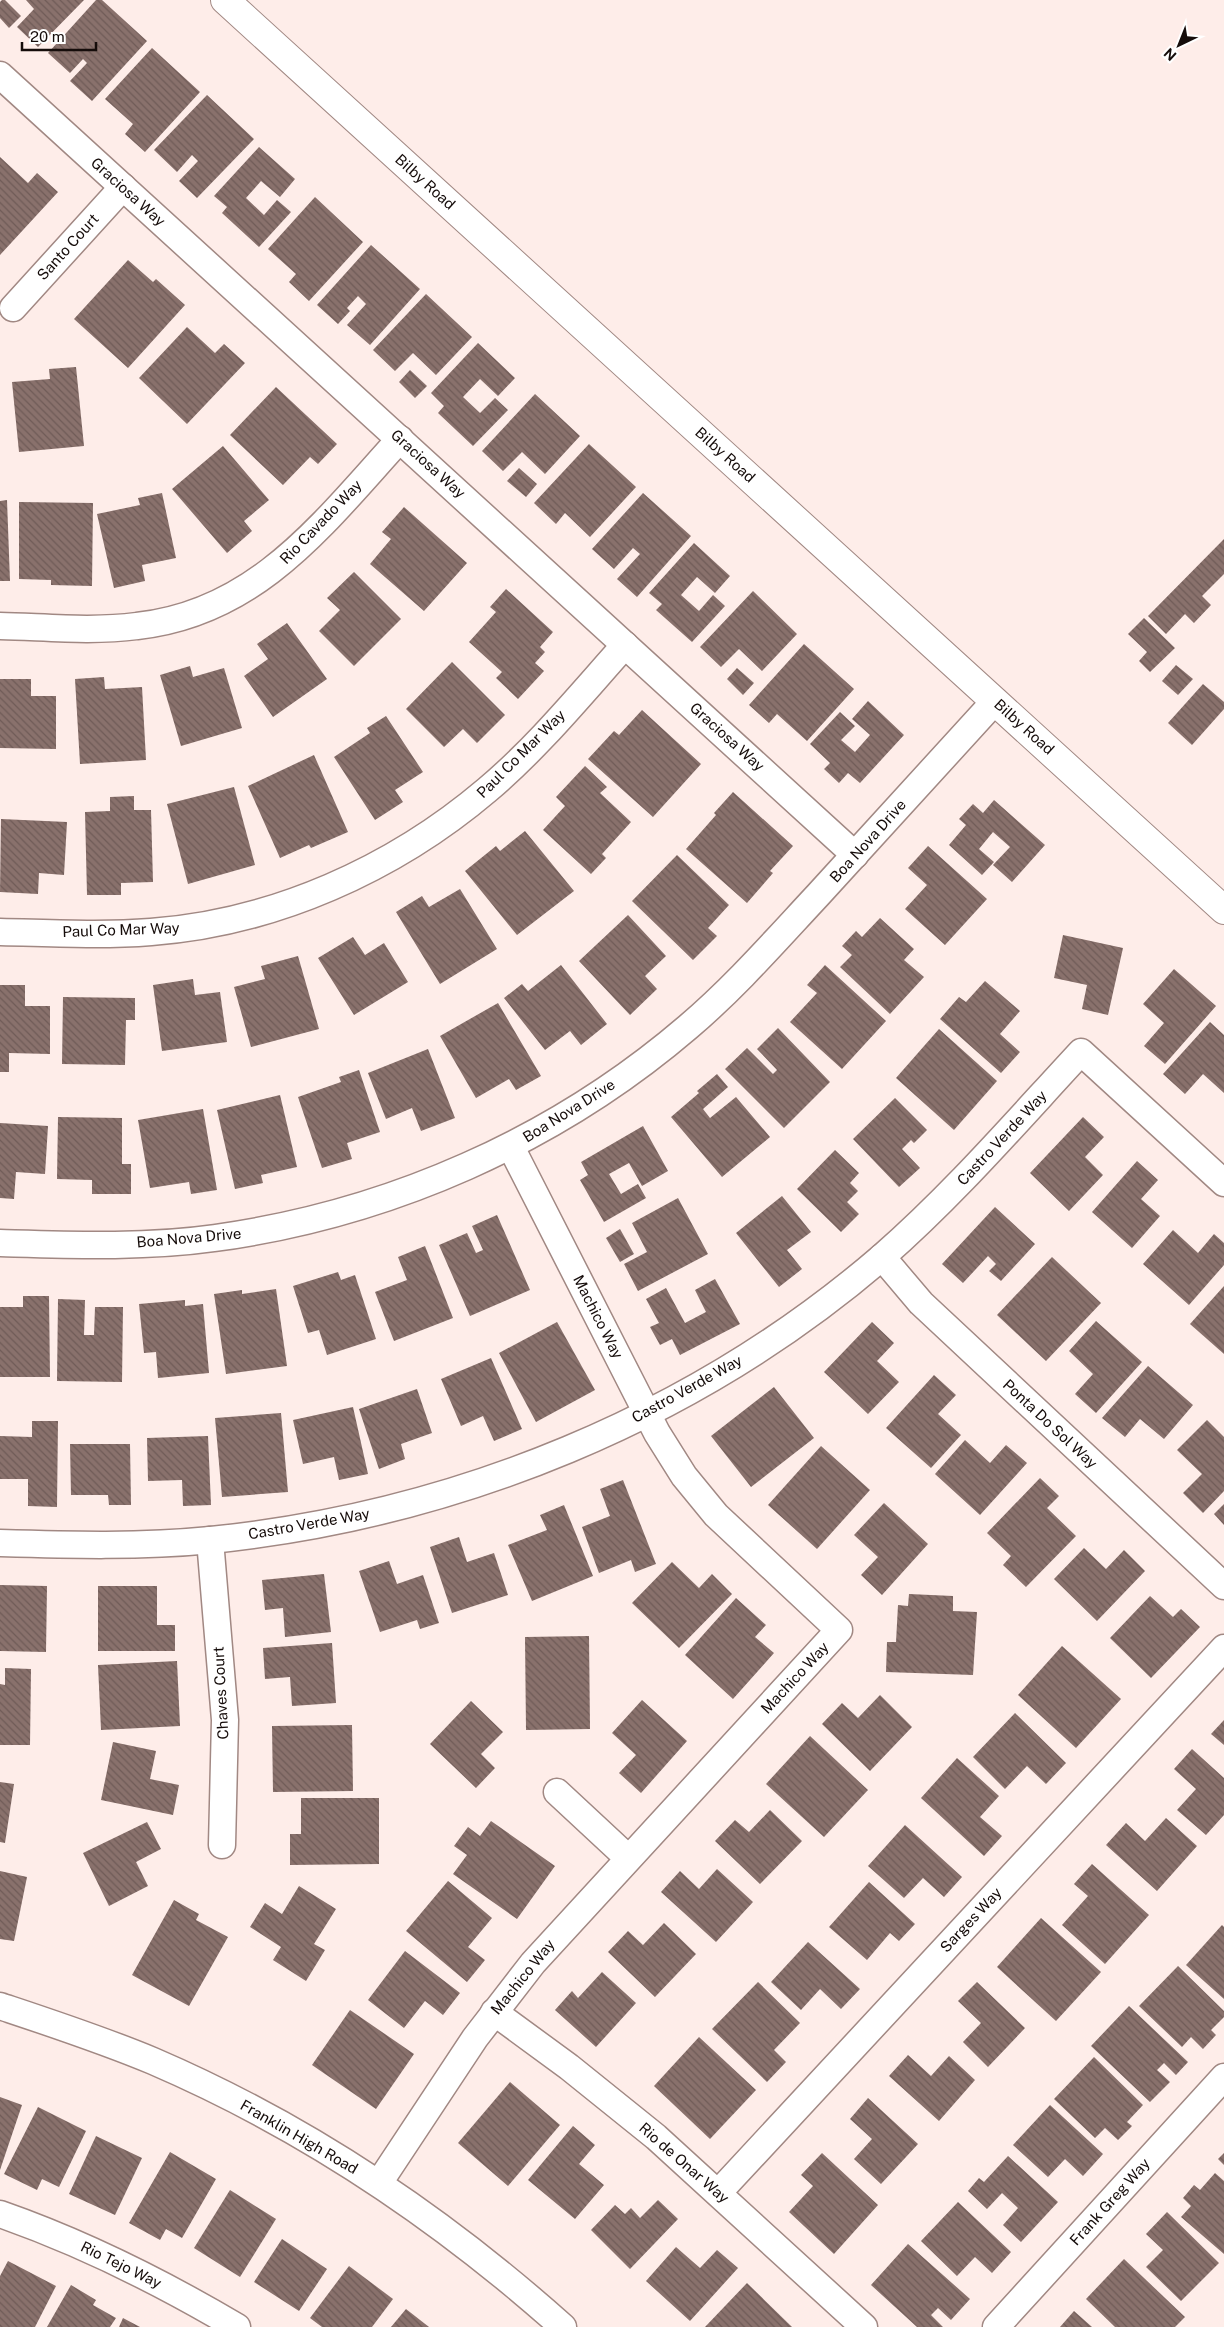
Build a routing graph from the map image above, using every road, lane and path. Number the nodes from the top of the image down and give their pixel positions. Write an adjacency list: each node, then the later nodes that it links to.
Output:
1 (225, 0): 8 (main road, Bilby Road)
2 (0, 75): 3 (street, Graciosa Way)
3 (123, 187): 4 (street, Santo Court); 5 (street, Graciosa Way)
4 (12, 308)
5 (400, 439): 6 (street, Rio Cavado Way); 7 (street, Graciosa Way)
6 (0, 626)
7 (625, 645): 9 (street, Graciosa Way); 11 (street, Paul Co Mar Way)
8 (995, 701): 9 (street, Boa Nova Drive); 10 (main road, Bilby Road)
9 (855, 854): 12 (street, Boa Nova Drive)
10 (1224, 910)
11 (0, 932)
12 (511, 1146): 14 (street, Boa Nova Drive); 16 (street, Machico Way)
13 (1224, 1183): 15 (street, Castro Verde Way)
14 (0, 1243)
15 (882, 1257): 16 (street, Castro Verde Way); 19 (street, Ponta Do Sol Way)
16 (647, 1414): 17 (street, Castro Verde Way); 23 (street, Machico Way)
17 (210, 1540): 18 (street, Castro Verde Way); 22 (street, Chaves Court)
18 (0, 1543)
19 (1224, 1586)
20 (1224, 1648): 28 (street, Sarges Way)
21 (557, 1792): 23 (street)
22 (222, 1845)
23 (628, 1858): 25 (street, Machico Way)
24 (0, 2006): 27 (street, Franklin High Road)
25 (494, 2012): 27 (street, Machico Way); 28 (street, Rio de Onar Way)
26 (1224, 2077): 33 (street, Frank Greg Way)
27 (379, 2183): 31 (street, Franklin High Road)
28 (718, 2193): 32 (street, Rio de Onar Way)
29 (0, 2214): 30 (street, Rio Tejo Way)
30 (237, 2327)
31 (564, 2327)
32 (864, 2327)
33 (996, 2327)

